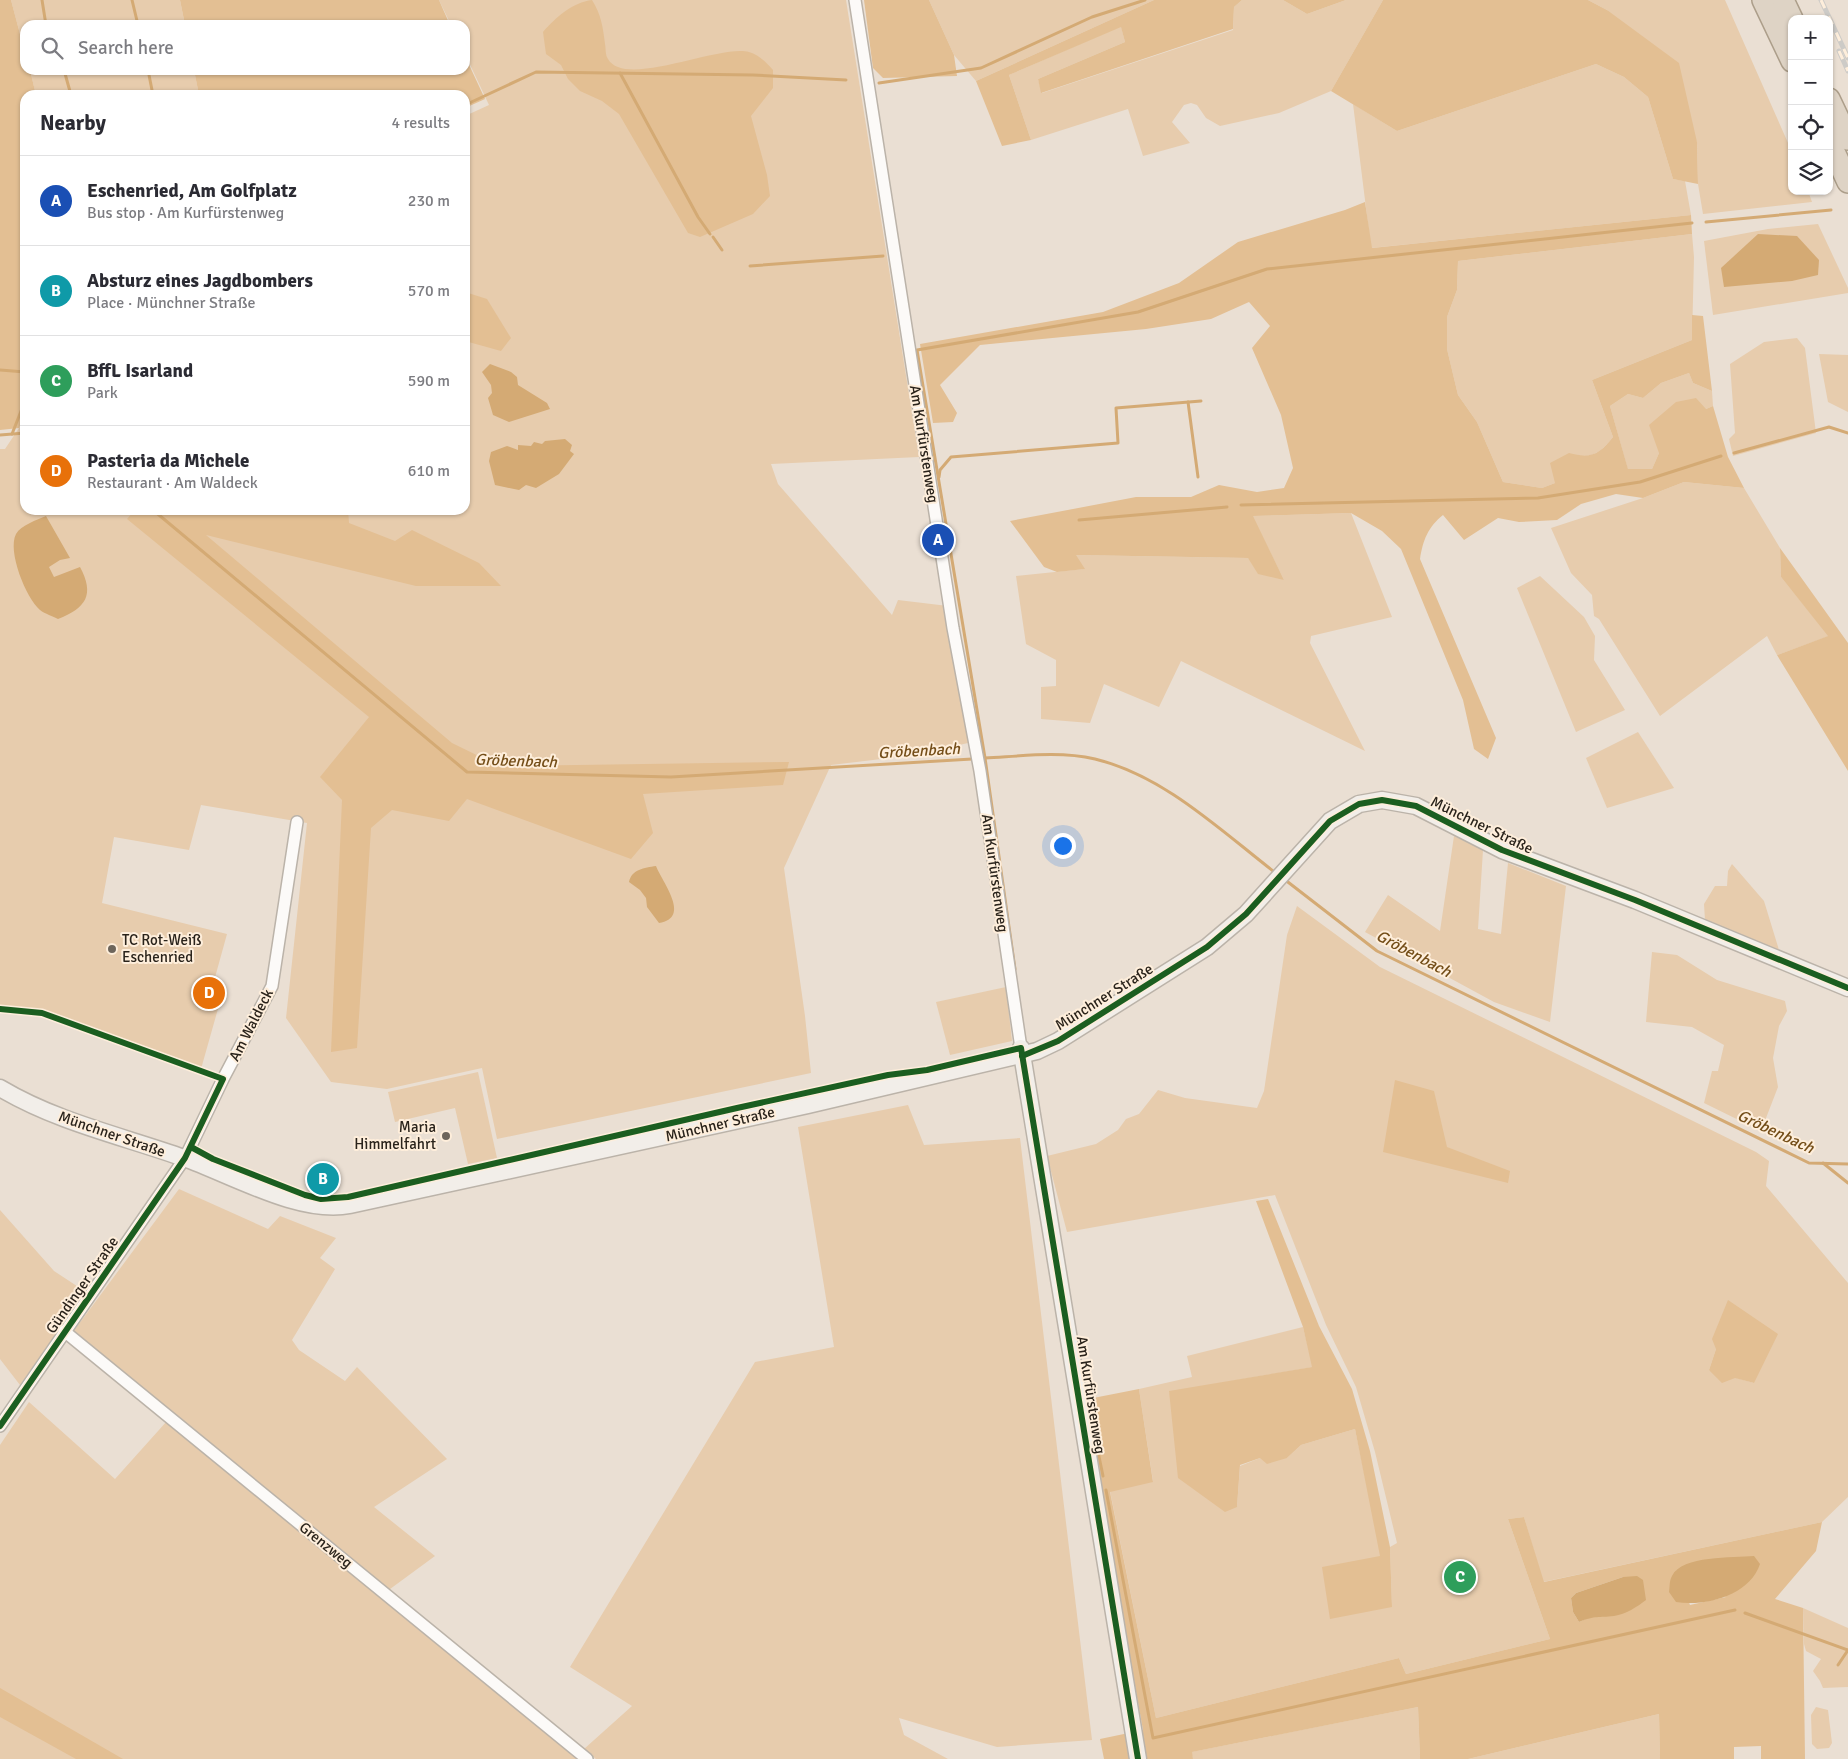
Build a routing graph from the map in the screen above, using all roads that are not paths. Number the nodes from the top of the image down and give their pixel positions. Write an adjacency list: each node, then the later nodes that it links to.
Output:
1 (855, 0): 12 (street, Am Kurfürstenweg)
2 (1763, 0): 5 (highway)
3 (1783, 0): 4 (highway)
4 (1790, 15)
5 (1792, 60)
6 (1832, 105): 7 (highway)
7 (1848, 139)
8 (1833, 150): 9 (highway)
9 (1848, 182)
10 (297, 822): 14 (street, Am Waldeck)
11 (1848, 988): 12 (street, Münchner Straße)
12 (1022, 1052): 14 (street, Münchner Straße); 17 (street, Am Kurfürstenweg)
13 (0, 1088): 14 (street, Münchner Straße)
14 (185, 1158): 15 (street, Gündinger Straße)
15 (64, 1331): 16 (street, Gündinger Straße); 18 (street, Grenzweg)
16 (0, 1426)
17 (1137, 1753)
18 (588, 1759)

